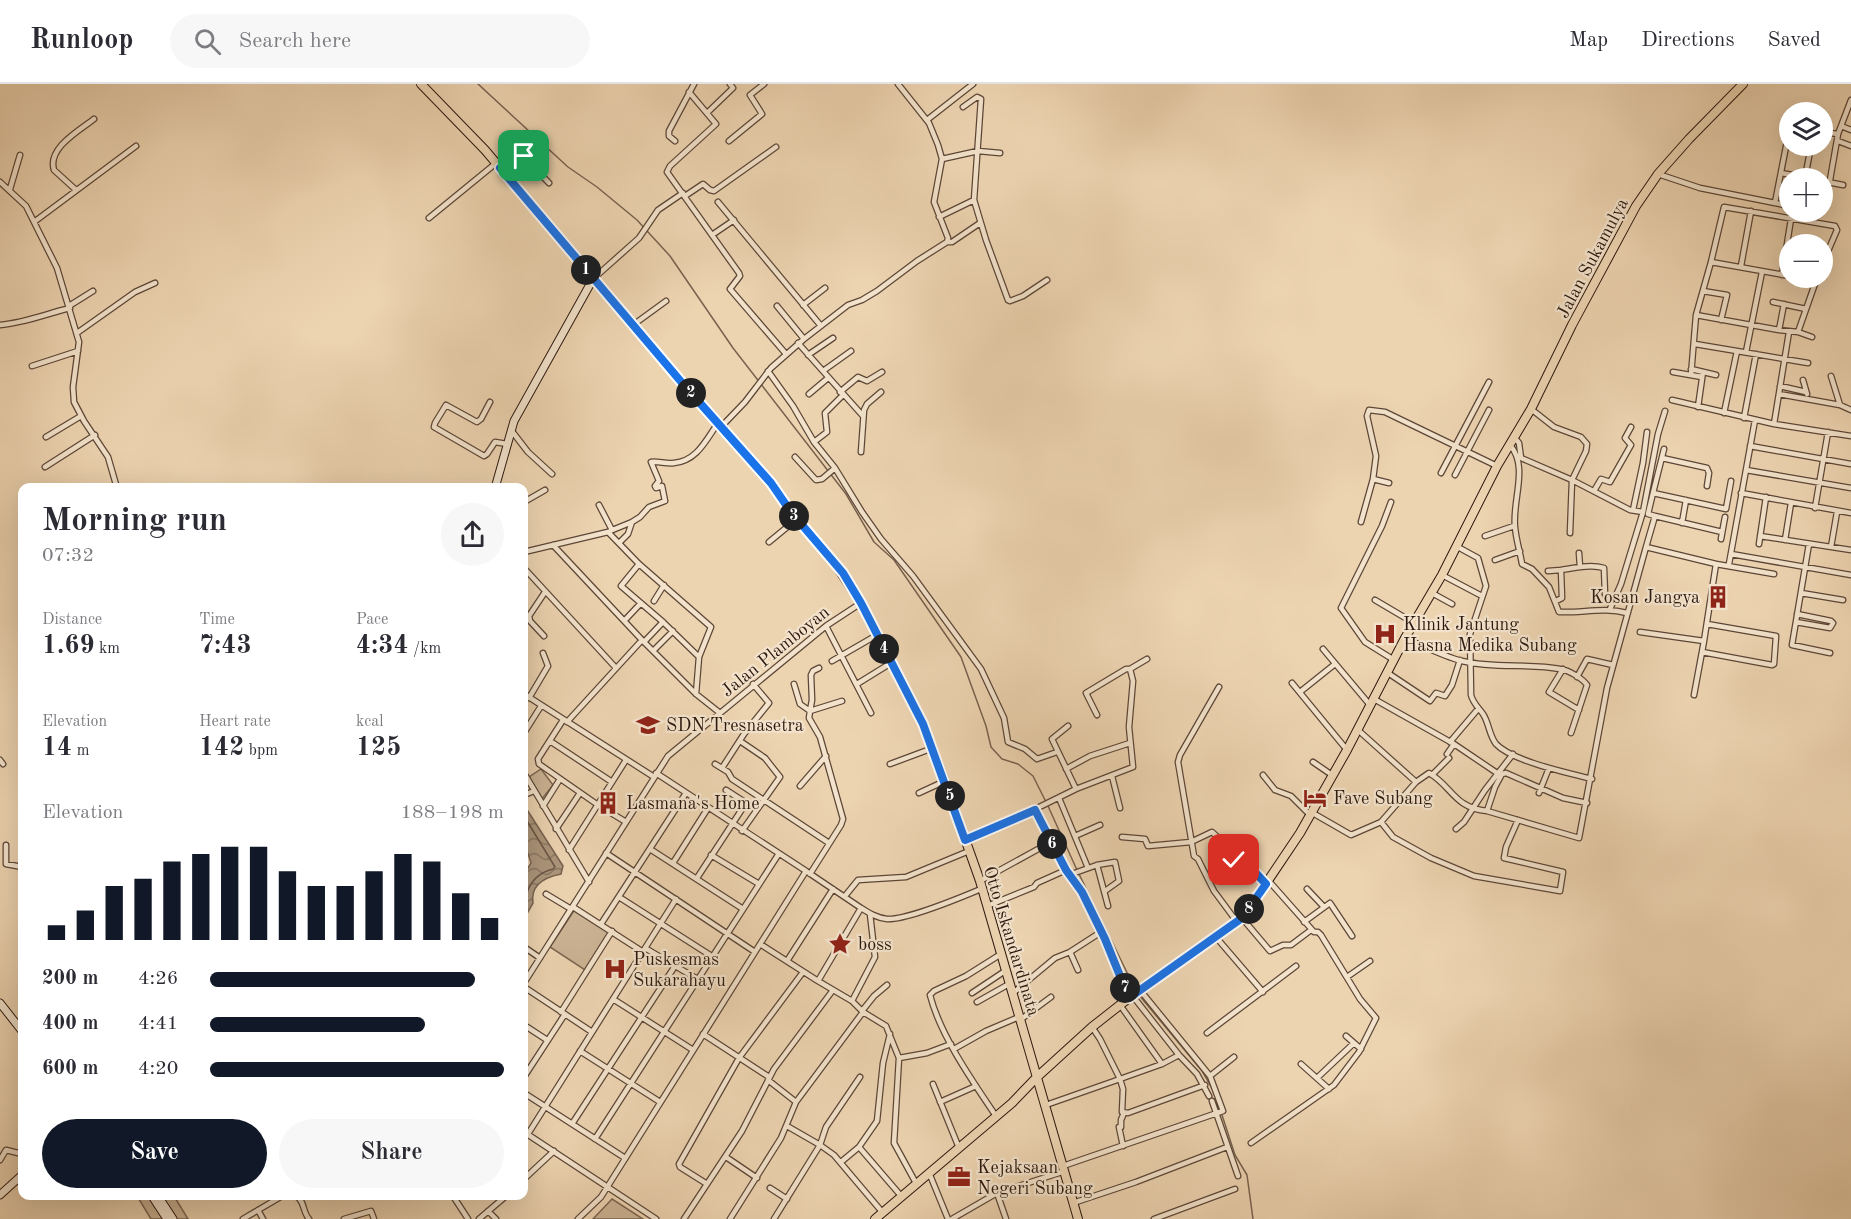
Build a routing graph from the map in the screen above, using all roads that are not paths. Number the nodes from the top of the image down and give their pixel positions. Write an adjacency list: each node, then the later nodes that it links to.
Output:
1 (421, 84): 28 (main road, Otto Iskandardinata)
2 (694, 84): 8 (street)
3 (730, 84): 11 (street)
4 (764, 84): 19 (street)
5 (898, 84): 13 (street)
6 (973, 84): 13 (street)
7 (1743, 84): 30 (main road, Jalan Sukamulya)
8 (689, 92): 11 (street); 18 (street)
9 (1851, 100): 14 (street)
10 (963, 107): 24 (street)
11 (707, 112): 38 (street)
12 (94, 119): 37 (street)
13 (927, 120): 27 (street)
14 (1841, 126): 15 (street); 17 (street)
15 (1851, 130)
16 (1833, 133): 17 (street)
17 (1838, 134): 20 (street)
18 (675, 141)
19 (729, 141)
20 (1838, 141): 22 (street); 29 (street)
21 (136, 146): 37 (street)
22 (1851, 146)
23 (776, 147): 38 (street)
24 (978, 150): 25 (street); 27 (street); 39 (street)
25 (1000, 153)
26 (20, 155): 36 (street)
27 (942, 159): 45 (street)
28 (498, 166): 33 (street); 47 (street); 59 (main road, Otto Iskandardinata)
29 (1832, 168)
30 (1658, 174): 41 (street); 120 (main road, Jalan Sukamulya)
31 (0, 182): 36 (street)
32 (1779, 182): 41 (street)
33 (549, 183)
34 (1833, 183): 35 (street)
35 (1843, 185)
36 (10, 189): 49 (street)
37 (76, 190): 49 (street)
38 (684, 194): 52 (street); 59 (street)
39 (974, 200): 45 (street); 51 (street)
40 (718, 202): 48 (street)
41 (1774, 203): 42 (street); 44 (street)
42 (1779, 204)
43 (1751, 211): 44 (street); 55 (street); 56 (street)
44 (1770, 215): 46 (street)
45 (939, 217): 54 (street)
46 (1779, 217)
47 (429, 218)
48 (734, 220): 52 (street); 69 (street)
49 (34, 222): 71 (street)
50 (1806, 222): 53 (street)
51 (980, 223): 54 (street); 60 (street)
52 (712, 235): 92 (street)
53 (1833, 238)
54 (947, 242): 78 (street)
55 (1711, 262): 56 (street); 65 (street)
56 (1741, 266): 57 (street)
57 (1762, 272): 58 (street); 77 (street)
58 (1779, 275)
59 (593, 279): 76 (main road, Otto Iskandardinata); 132 (street)
60 (1047, 280)
61 (155, 283): 82 (street)
62 (825, 288): 69 (street)
63 (1813, 288): 72 (street)
64 (93, 291): 71 (street)
65 (1703, 291): 73 (street); 74 (street)
66 (666, 301): 76 (street)
67 (1773, 302): 68 (street)
68 (1784, 304): 72 (street); 79 (street)
69 (803, 305): 78 (street)
70 (777, 306): 85 (street)
71 (69, 307): 75 (street); 82 (street)
72 (1806, 309): 81 (street)
73 (1696, 315): 74 (street); 87 (street)
74 (1721, 320): 77 (street)
75 (0, 325)
76 (633, 325): 130 (main road, Otto Iskandardinata)
77 (1752, 325): 79 (street); 91 (street)
78 (821, 326): 85 (street)
79 (1779, 330): 80 (street)
80 (1789, 332): 81 (street); 95 (street)
81 (1798, 332): 83 (street)
82 (77, 333): 88 (street)
83 (1812, 337)
84 (833, 338): 94 (street)
85 (804, 339): 86 (street)
86 (798, 344): 92 (street); 94 (street)
87 (1695, 344): 90 (street); 102 (street)
88 (78, 351): 97 (street); 125 (street)
89 (851, 351): 98 (street)
90 (1737, 351): 91 (street); 124 (street)
91 (1746, 352): 93 (street)
92 (786, 354): 99 (street)
93 (1756, 354): 95 (street); 127 (street)
94 (808, 355): 98 (street)
95 (1785, 359): 96 (street); 109 (street)
96 (1808, 363)
97 (32, 366)
98 (823, 371): 106 (street)
99 (767, 372): 130 (street); 139 (street)
100 (882, 372): 112 (street)
101 (1673, 372): 102 (street)
102 (1691, 372): 103 (street)
103 (1703, 375): 104 (street); 119 (street)
104 (1716, 375)
105 (1831, 375): 118 (street)
106 (828, 378): 112 (street); 113 (street)
107 (1803, 380): 111 (street)
108 (1489, 382): 142 (street)
109 (1780, 386): 111 (street); 114 (street)
110 (881, 392): 126 (street)
111 (1806, 392): 116 (street)
112 (842, 393): 126 (street); 139 (street)
113 (809, 394)
114 (1779, 394): 116 (street); 129 (street)
115 (1672, 400): 119 (street)
116 (1809, 400): 118 (street)
117 (490, 402): 140 (street)
118 (1840, 405): 122 (street)
119 (1698, 407): 124 (street)
120 (1531, 409): 136 (main road, Jalan Sukamulya); 159 (street)
121 (1489, 410): 145 (street)
122 (1851, 410)
123 (1665, 411): 179 (street)
124 (1724, 413): 127 (street)
125 (81, 416): 135 (street); 138 (street)
126 (863, 416): 146 (street)
127 (1744, 418): 128 (street)
128 (1755, 420): 129 (street); 143 (street)
129 (1774, 424): 134 (street)
130 (719, 425): 184 (main road, Otto Iskandardinata); 185 (street)
131 (1631, 427): 168 (street)
132 (511, 430): 140 (street); 156 (street)
133 (1647, 432): 178 (street)
134 (1828, 432): 137 (street); 149 (street)
135 (95, 435): 152 (street); 161 (street)
136 (1514, 436): 141 (main road, Jalan Sukamulya); 159 (street)
137 (1851, 436)
138 (46, 437)
139 (814, 442): 153 (street)
140 (507, 444): 162 (street)
141 (1510, 445): 151 (main road, Jalan Sukamulya); 188 (street)
142 (1456, 446): 145 (street); 155 (street); 158 (street)
143 (1750, 446): 149 (street); 154 (street)
144 (1664, 449): 148 (street)
145 (1466, 451): 151 (street); 157 (street)
146 (861, 452)
147 (795, 457): 153 (street)
148 (1662, 458): 165 (street); 169 (street)
149 (1824, 459): 150 (street); 164 (street)
150 (1851, 464)
151 (1497, 466): 201 (main road, Jalan Sukamulya)
152 (45, 467)
153 (833, 470): 300 (street)
154 (1746, 470): 164 (street); 170 (street)
155 (1441, 472)
156 (552, 474)
157 (1455, 475)
158 (1373, 479): 163 (street); 186 (street)
159 (1572, 480): 168 (street); 191 (street)
160 (1731, 481): 173 (street)
161 (115, 483)
162 (496, 483)
163 (1389, 483)
164 (1820, 483): 166 (street); 177 (street)
165 (1707, 486)
166 (1851, 488)
167 (545, 490): 172 (street)
168 (1594, 491): 178 (street)
169 (1653, 493): 173 (street); 182 (street)
170 (1742, 493): 171 (street); 208 (street)
171 (1766, 498): 175 (street); 193 (street)
172 (528, 500)
173 (1686, 500): 187 (street)
174 (1391, 502): 258 (street)
175 (1791, 503): 177 (street); 195 (street)
176 (599, 505): 189 (street)
177 (1815, 508): 180 (street)
178 (1633, 510): 179 (street)
179 (1642, 512): 234 (street)
180 (1837, 512): 181 (street); 203 (street)
181 (1851, 513)
182 (1655, 516): 187 (street); 202 (street)
183 (1725, 517): 190 (street)
184 (797, 519): 196 (street); 232 (main road, Otto Iskandardinata)
185 (632, 522): 189 (street); 197 (street)
186 (1361, 522)
187 (1682, 523): 190 (street)
188 (1514, 526): 192 (street); 206 (street)
189 (610, 531): 197 (street); 200 (street)
190 (1722, 532): 194 (street)
191 (1570, 533)
192 (1485, 536)
193 (1760, 536): 195 (street); 198 (street)
194 (1721, 539)
195 (1785, 540): 199 (street)
196 (769, 542)
197 (619, 543): 210 (street)
198 (1759, 544)
199 (1809, 544): 203 (street); 213 (street)
200 (553, 545): 205 (street); 237 (street)
201 (1455, 546): 219 (main road, Jalan Sukamulya); 226 (street)
202 (1646, 547): 211 (street); 235 (street)
203 (1831, 547): 204 (street)
204 (1851, 550)
205 (528, 551)
206 (1520, 551): 209 (street); 230 (street)
207 (1579, 553): 214 (street)
208 (1731, 554): 212 (street); 213 (street)
209 (1495, 560)
210 (639, 564): 221 (street); 231 (street)
211 (1716, 564): 218 (street); 241 (street)
212 (1730, 564)
213 (1805, 566): 220 (street); 224 (street)
214 (1580, 567): 215 (street); 225 (street)
215 (1561, 570): 216 (street); 230 (street)
216 (1548, 571)
217 (528, 573): 222 (street)
218 (1774, 574)
219 (1442, 575): 223 (main road, Jalan Sukamulya); 226 (street)
220 (1851, 575)
221 (664, 585): 229 (street); 256 (street)
222 (545, 592): 246 (street); 265 (street)
223 (1432, 592): 233 (street); 240 (main road, Jalan Sukamulya)
224 (1801, 593): 228 (street); 236 (street)
225 (1605, 594)
226 (1482, 596): 262 (street)
227 (1375, 600): 240 (street)
228 (1843, 600)
229 (654, 601)
230 (1556, 601): 234 (street)
231 (641, 603): 237 (street); 238 (street)
232 (861, 603): 242 (street, Jalan Plamboyan); 245 (main road, Otto Iskandardinata)
233 (1452, 604)
234 (1609, 609): 235 (street)
235 (1627, 613): 264 (street)
236 (1797, 614): 239 (street); 239 (street)
237 (625, 620): 248 (street)
238 (663, 622): 243 (street); 248 (street)
239 (1796, 622): 254 (street)
240 (1414, 623): 247 (main road, Jalan Sukamulya)
241 (1707, 624): 249 (street); 252 (street)
242 (826, 626): 255 (street); 272 (street, Jalan Plamboyan)
243 (673, 631): 251 (street); 256 (street)
244 (1640, 632): 249 (street)
245 (877, 635): 255 (street); 261 (main road, Otto Iskandardinata)
246 (544, 636)
247 (1406, 638): 258 (main road, Jalan Sukamulya); 259 (street)
248 (643, 641): 251 (street); 265 (street)
249 (1704, 641): 252 (street)
250 (1323, 650): 263 (street)
251 (652, 651): 277 (street)
252 (1702, 652): 278 (street)
253 (543, 653): 279 (street)
254 (1830, 653)
255 (843, 655): 260 (street); 274 (street)
256 (699, 657): 277 (street)
257 (1147, 659): 267 (street)
258 (1394, 660): 269 (main road, Jalan Sukamulya)
259 (1460, 660): 262 (street); 269 (street)
260 (832, 661)
261 (891, 663): 274 (street); 298 (main road, Otto Iskandardinata)
262 (1470, 663): 268 (street); 283 (street)
263 (1335, 664): 276 (street); 281 (street)
264 (1613, 665): 270 (street); 317 (street)
265 (616, 668): 290 (street)
266 (819, 668): 285 (street)
267 (1130, 669): 288 (street); 296 (street)
268 (1563, 669): 270 (street); 284 (street)
269 (1388, 673): 281 (main road, Jalan Sukamulya)
270 (1577, 677): 284 (street)
271 (1292, 683): 276 (street)
272 (753, 684): 286 (street, Jalan Plamboyan); 295 (street)
273 (794, 684): 285 (street)
274 (857, 684): 287 (street)
275 (1219, 687): 356 (street)
276 (1300, 692): 299 (street)
277 (696, 694): 286 (street)
278 (1694, 695)
279 (530, 698): 282 (street)
280 (842, 701): 285 (street)
281 (1372, 702): 292 (main road, Jalan Sukamulya); 297 (street)
282 (541, 706): 289 (street); 290 (street)
283 (1478, 709): 297 (street); 301 (street)
284 (1579, 710): 293 (street)
285 (810, 711): 302 (street)
286 (720, 713): 312 (street, Jalan Plamboyan)
287 (871, 713)
288 (1097, 715)
289 (528, 721)
290 (565, 721): 294 (street); 303 (street)
291 (1068, 726): 300 (street)
292 (1357, 730): 299 (main road, Jalan Sukamulya); 321 (street)
293 (1571, 733)
294 (550, 741): 316 (street); 320 (street)
295 (740, 741): 307 (street); 332 (street)
296 (1130, 743): 309 (street); 315 (street)
297 (1452, 743): 310 (street); 311 (street)
298 (933, 748): 306 (street); 319 (main road, Otto Iskandardinata)
299 (1347, 750): 314 (main road, Jalan Sukamulya)
300 (1057, 752): 309 (street)
301 (1515, 755): 308 (street); 310 (street)
302 (826, 756): 322 (street); 357 (street)
303 (626, 760): 312 (street); 320 (street)
304 (1313, 762): 314 (street)
305 (715, 764): 307 (street)
306 (890, 764)
307 (722, 768): 332 (street)
308 (1550, 768): 317 (street); 325 (street)
309 (1066, 769): 323 (street)
310 (1497, 773): 341 (street)
311 (1433, 774): 321 (street); 341 (street)
312 (655, 775): 329 (street); 345 (street, Jalan Plamboyan)
313 (1263, 775): 343 (street)
314 (1332, 775): 343 (main road, Jalan Sukamulya)
315 (1112, 776): 323 (street); 339 (street)
316 (560, 779): 328 (street); 336 (street)
317 (1592, 779): 334 (street)
318 (528, 780): 326 (street)
319 (945, 781): 330 (street); 354 (main road, Otto Iskandardinata)
320 (612, 782): 335 (street)
321 (1416, 782): 346 (street)
322 (800, 786)
323 (1076, 789): 331 (street)
324 (726, 790): 333 (street)
325 (1540, 790): 334 (street); 342 (street)
326 (534, 791): 327 (street); 336 (street)
327 (528, 793)
328 (580, 793): 335 (street); 349 (street)
329 (686, 793): 337 (street); 359 (street)
330 (919, 793)
331 (1056, 799): 340 (street); 352 (street)
332 (765, 800): 351 (street); 357 (street)
333 (746, 802): 338 (street); 347 (street)
334 (1587, 803): 344 (street)
335 (598, 805): 345 (street); 360 (street)
336 (543, 806): 349 (street)
337 (708, 808): 347 (street); 365 (street)
338 (754, 808)
339 (1120, 808)
340 (1037, 809): 354 (street); 355 (street)
341 (1473, 810): 342 (street); 350 (street)
342 (1487, 811): 344 (street)
343 (1311, 813): 346 (street); 374 (main road, Jalan Sukamulya)
344 (1518, 820): 346 (street)
345 (626, 822): 362 (street, Jalan Plamboyan)
346 (1381, 822)
347 (731, 824): 351 (street); 363 (street)
348 (1100, 825): 352 (street)
349 (556, 829): 360 (street)
350 (1456, 829)
351 (742, 831): 364 (street)
352 (1075, 836): 368 (street)
353 (1122, 837): 356 (street)
354 (965, 840): 361 (main road, Otto Iskandardinata)
355 (1051, 842): 371 (street); 376 (street)
356 (1191, 842): 374 (street); 391 (street)
357 (829, 843): 370 (street)
358 (6, 845): 367 (street)
359 (650, 849): 365 (street); 369 (street)
360 (569, 850): 373 (street)
361 (969, 852): 376 (main road, Otto Iskandardinata); 381 (street)
362 (606, 853): 369 (street); 373 (street, Jalan Plamboyan)
363 (711, 855): 372 (street); 375 (street)
364 (778, 855): 370 (street); 375 (street)
365 (673, 863): 372 (street)
366 (1097, 865): 368 (street); 379 (street); 379 (street)
367 (18, 866)
368 (1085, 869): 371 (street)
369 (635, 872): 382 (street); 383 (street)
370 (808, 873): 378 (street); 401 (street)
371 (1068, 873): 384 (street); 397 (street)
372 (697, 878): 389 (street)
373 (589, 882): 387 (street, Jalan Plamboyan)
374 (1267, 882): 391 (main road, Jalan Sukamulya); 392 (street)
375 (759, 884): 389 (street)
376 (981, 885): 384 (main road, Otto Iskandardinata); 390 (street)
377 (1307, 888): 386 (street)
378 (833, 889): 381 (street); 409 (street)
379 (1105, 891): 385 (street)
380 (546, 894): 387 (street)
381 (844, 896): 388 (street)
382 (619, 897): 393 (street); 394 (street)
383 (676, 899): 393 (street); 398 (street)
384 (987, 906): 406 (main road, Otto Iskandardinata)
385 (1108, 906)
386 (1324, 907): 392 (street); 400 (street)
387 (572, 908): 394 (street); 408 (street, Jalan Plamboyan)
388 (861, 908): 390 (street); 419 (street)
389 (743, 909): 398 (street)
390 (870, 914): 430 (street)
391 (1240, 920): 395 (street); 399 (main road)
392 (1305, 922): 395 (street)
393 (660, 923): 403 (street); 407 (street)
394 (602, 924): 396 (street)
395 (1311, 930): 416 (street)
396 (612, 931): 403 (street); 435 (street)
397 (1101, 932): 405 (street); 427 (street)
398 (728, 934): 404 (street); 407 (street)
399 (1215, 936): 424 (street); 427 (main road)
400 (1352, 936)
401 (760, 944): 404 (street); 409 (street)
402 (528, 950): 408 (street)
403 (644, 950): 411 (street); 429 (street)
404 (755, 952): 444 (street)
405 (1070, 952): 413 (street); 426 (street)
406 (1000, 954): 414 (main road, Otto Iskandardinata); 449 (street)
407 (713, 957): 418 (street)
408 (540, 958): 417 (street, Jalan Plamboyan)
409 (787, 961): 415 (street)
410 (1370, 961): 416 (street)
411 (675, 966): 418 (street); 436 (street)
412 (1296, 966): 424 (street)
413 (1078, 970)
414 (1005, 971): 420 (main road, Otto Iskandardinata); 425 (street)
415 (803, 972): 419 (street); 455 (street)
416 (1347, 977): 450 (street)
417 (528, 978)
418 (699, 980): 442 (street)
419 (818, 981): 423 (street)
420 (1009, 984): 426 (main road, Otto Iskandardinata); 431 (street)
421 (887, 985): 434 (street)
422 (528, 988): 435 (street)
423 (833, 990): 430 (street); 465 (street)
424 (1263, 992): 443 (street)
425 (972, 993)
426 (1012, 993): 437 (main road, Otto Iskandardinata)
427 (1135, 994): 433 (main road); 453 (street); 461 (street)
428 (1051, 997): 437 (street)
429 (613, 999): 436 (street); 441 (street)
430 (852, 1001): 434 (street)
431 (977, 1002)
432 (0, 1003): 438 (street)
433 (1119, 1005): 439 (main road); 457 (street)
434 (863, 1012): 445 (street); 474 (street)
435 (563, 1013): 441 (street); 447 (street)
436 (642, 1017): 442 (street); 459 (street)
437 (1020, 1019): 449 (street); 463 (main road, Otto Iskandardinata)
438 (17, 1025)
439 (1092, 1027): 463 (main road); 466 (street)
440 (528, 1028): 447 (street)
441 (592, 1032): 452 (street)
442 (664, 1032): 451 (street); 467 (street)
443 (1207, 1033)
444 (703, 1034): 451 (street); 455 (street)
445 (890, 1034): 456 (street); 489 (street)
446 (1346, 1036): 448 (street)
447 (547, 1040): 460 (street)
448 (1354, 1043): 450 (street); 464 (street)
449 (953, 1047): 456 (street); 470 (street)
450 (1361, 1048): 471 (street)
451 (693, 1050): 473 (street)
452 (580, 1051): 459 (street); 477 (street)
453 (1179, 1055): 457 (street); 469 (street)
454 (1234, 1057): 461 (street)
455 (738, 1058): 465 (street); 504 (street)
456 (899, 1058): 505 (street)
457 (1162, 1064): 466 (street)
458 (1301, 1064): 464 (street)
459 (608, 1069): 467 (street); 481 (street)
460 (528, 1071)
461 (1210, 1076): 469 (street)
462 (861, 1077): 487 (street)
463 (1036, 1078): 476 (main road, Otto Iskandardinata); 480 (main road)
464 (1317, 1078): 471 (street)
465 (768, 1079): 474 (street); 494 (street)
466 (1120, 1079): 476 (street); 479 (street)
467 (631, 1084): 473 (street); 485 (street)
468 (933, 1084): 475 (street)
469 (1208, 1085): 478 (street); 478 (street); 479 (street)
470 (976, 1086): 475 (street); 480 (street)
471 (1329, 1089): 486 (street)
472 (528, 1096): 477 (street)
473 (660, 1102): 495 (street)
474 (796, 1102): 482 (street)
475 (940, 1102): 491 (street)
476 (1046, 1105): 498 (main road, Otto Iskandardinata)
477 (545, 1107): 481 (street); 483 (street)
478 (1219, 1112): 488 (street); 490 (street)
479 (1124, 1113): 488 (street)
480 (996, 1116): 491 (main road)
481 (572, 1124): 485 (street)
482 (787, 1126): 487 (street); 502 (street)
483 (528, 1130)
484 (528, 1134): 492 (street)
485 (595, 1139): 495 (street)
486 (1251, 1143)
487 (820, 1145): 496 (street); 512 (street)
488 (1124, 1146): 498 (street)
489 (859, 1147): 496 (street); 511 (street)
490 (1227, 1147): 501 (street); 519 (street)
491 (959, 1148): 500 (main road)
492 (554, 1151): 499 (street); 506 (street)
493 (18, 1153): 497 (street)
494 (726, 1157): 502 (street); 504 (street)
495 (625, 1158): 506 (street)
496 (837, 1159): 522 (street)
497 (0, 1160)
498 (1064, 1168): 509 (street); 519 (main road, Otto Iskandardinata)
499 (528, 1175)
500 (930, 1175): 505 (main road); 539 (street)
501 (1238, 1176)
502 (757, 1178): 536 (street)
503 (18, 1179): 510 (street)
504 (707, 1184): 535 (street)
505 (917, 1185): 511 (main road)
506 (608, 1186): 533 (street); 534 (street)
507 (770, 1188): 512 (street)
508 (1235, 1189): 542 (street)
509 (997, 1193): 539 (street); 540 (street)
510 (0, 1195)
511 (902, 1197): 522 (main road)
512 (787, 1199): 537 (street)
513 (155, 1200): 523 (street)
514 (161, 1200): 524 (street)
515 (275, 1200): 520 (street)
516 (301, 1200): 527 (street)
517 (456, 1200): 530 (street)
518 (501, 1200): 521 (street)
519 (1073, 1203): 541 (main road, Otto Iskandardinata)
520 (258, 1210): 525 (street); 526 (street)
521 (488, 1211): 531 (street); 532 (street)
522 (883, 1212): 538 (main road)
523 (167, 1219)
524 (173, 1219)
525 (243, 1219)
526 (263, 1219)
527 (309, 1219)
528 (344, 1219): 529 (street)
529 (374, 1219)
530 (468, 1219)
531 (479, 1219)
532 (496, 1219)
533 (578, 1219)
534 (656, 1219)
535 (684, 1219)
536 (730, 1219)
537 (774, 1219)
538 (875, 1219)
539 (950, 1219)
540 (1006, 1219)
541 (1078, 1219)
542 (1154, 1219)

